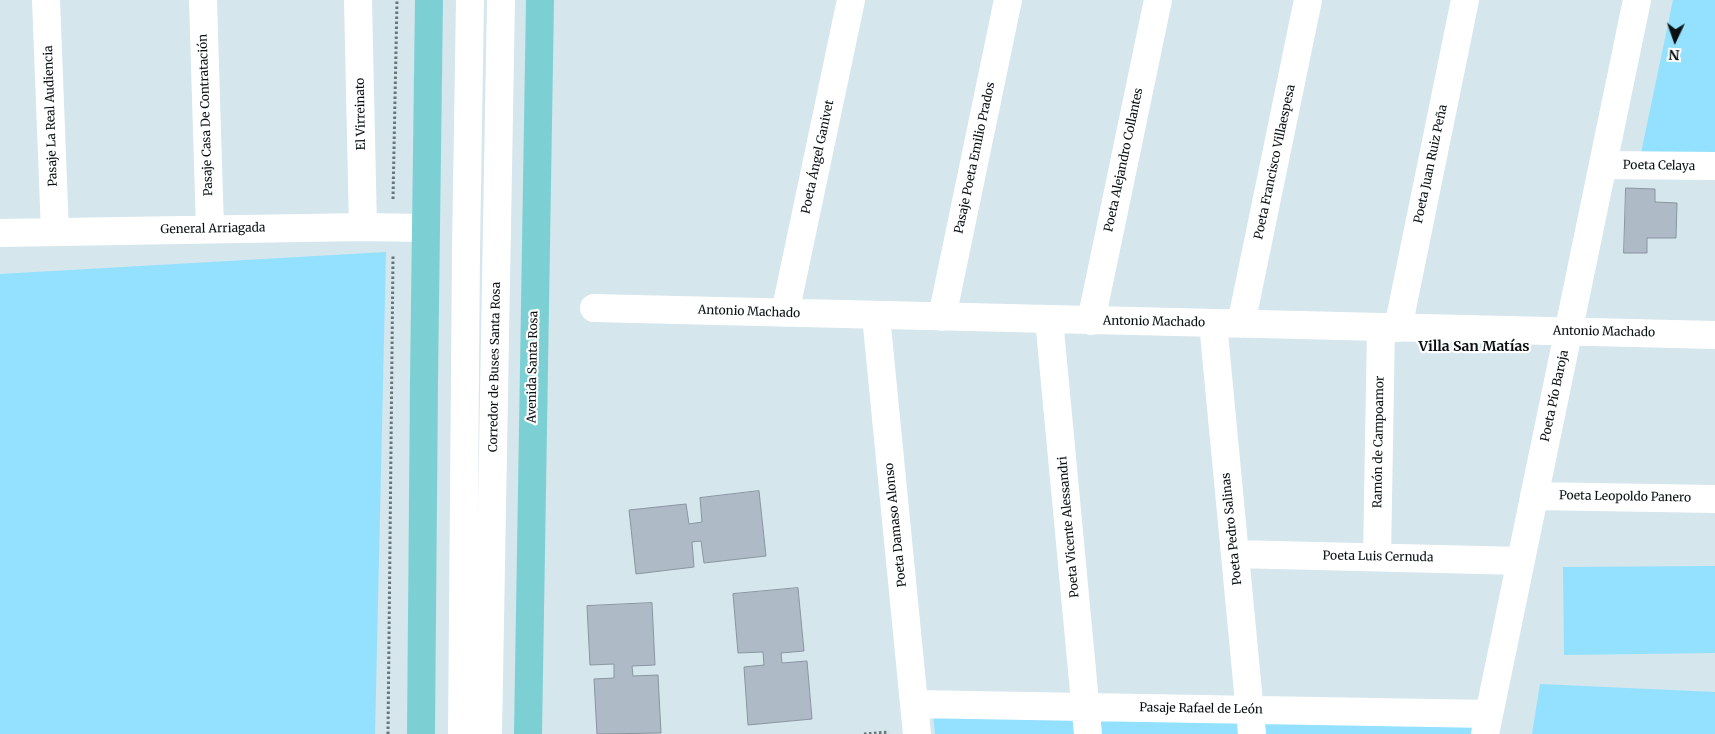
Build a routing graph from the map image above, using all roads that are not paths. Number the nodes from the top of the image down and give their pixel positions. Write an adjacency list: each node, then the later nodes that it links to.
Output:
1 (46, 0): 19 (street, Pasaje La Real Audiencia)
2 (203, 0): 18 (street, Pasaje Casa De Contratación)
3 (358, 0): 16 (street, El Virreinato)
4 (430, 0): 17 (main road)
5 (470, 0): 42 (street)
6 (501, 0): 43 (street, Corredor de Buses Santa Rosa)
7 (540, 0): 44 (main road, Avenida Santa Rosa)
8 (851, 0): 22 (street, Poeta Ángel Ganivet)
9 (1008, 0): 24 (street, Pasaje Poeta Emilio Prados)
10 (1158, 0): 26 (street, Poeta Alejandro Collantes)
11 (1308, 0): 28 (street, Poeta Francisco Villaespesa)
12 (1465, 0): 29 (street, Poeta Juan Ruiz Peña)
13 (1637, 0): 14 (street, Poeta Pío Baroja)
14 (1602, 165): 15 (street, Poeta Celaya); 30 (street, Poeta Pío Baroja)
15 (1715, 166)
16 (363, 227): 17 (street, General Arriagada); 18 (street, General Arriagada)
17 (426, 228): 41 (main road)
18 (210, 230): 19 (street, General Arriagada)
19 (55, 232): 20 (street, General Arriagada)
20 (0, 233)
21 (594, 308): 22 (street, Antonio Machado)
22 (785, 313): 23 (street, Antonio Machado)
23 (876, 316): 24 (street, Antonio Machado); 37 (street, Poeta Damaso Alonso)
24 (942, 317): 25 (street, Antonio Machado)
25 (1050, 319): 26 (street, Antonio Machado); 38 (street, Poeta Vicente Alessandri)
26 (1091, 320): 27 (street, Antonio Machado)
27 (1213, 323): 28 (street, Antonio Machado); 34 (street, Poeta Pedro Salinas)
28 (1241, 324): 29 (street, Antonio Machado)
29 (1389, 327): 30 (street, Antonio Machado); 35 (street, Ramón de Campoamor)
30 (1568, 332): 31 (street, Antonio Machado); 32 (street, Poeta Pío Baroja)
31 (1715, 335)
32 (1534, 496): 33 (street, Poeta Leopoldo Panero); 36 (street, Poeta Pío Baroja)
33 (1715, 499)
34 (1235, 554): 35 (street, Poeta Luis Cernuda); 39 (street, Poeta Pedro Salinas)
35 (1377, 557): 36 (street, Poeta Luis Cernuda)
36 (1521, 560): 40 (street, Poeta Pío Baroja)
37 (914, 704): 38 (street, Pasaje Rafael de León); 45 (street, Poeta Damaso Alonso)
38 (1086, 707): 39 (street, Pasaje Rafael de León); 46 (street, Poeta Vicente Alessandri)
39 (1251, 722): 40 (street, Pasaje Rafael de León)
40 (1487, 724)
41 (421, 734)
42 (462, 734)
43 (488, 734)
44 (528, 734)
45 (917, 734)
46 (1088, 734)

